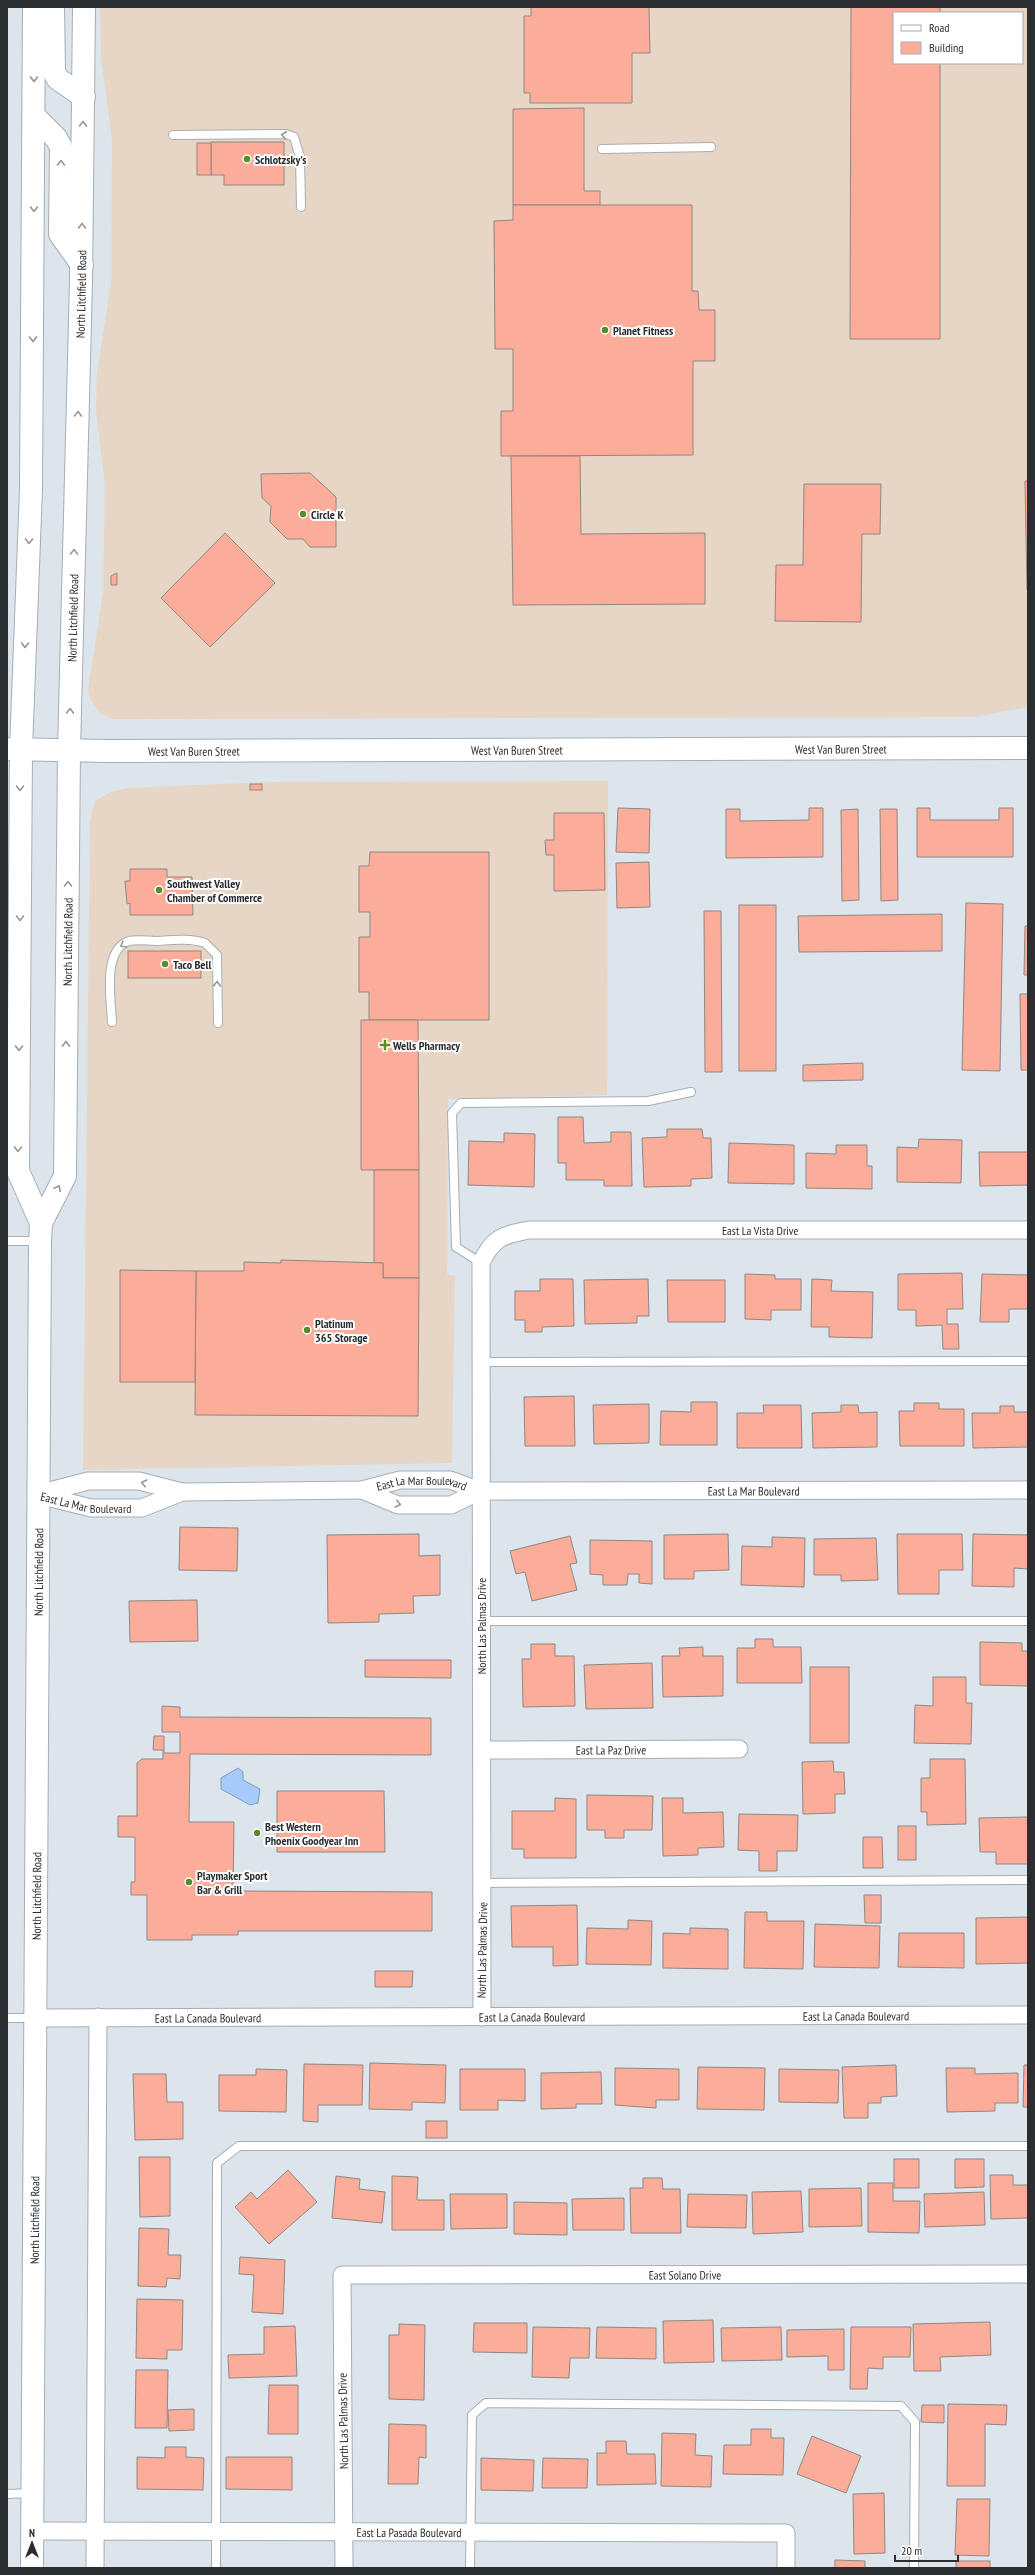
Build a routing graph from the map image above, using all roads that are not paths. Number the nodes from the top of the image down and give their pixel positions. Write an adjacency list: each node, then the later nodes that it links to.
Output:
1 (34, 7): 5 (main road, North Litchfield Road, one-way to 5)
2 (53, 7): 4 (main road)
3 (84, 7): 4 (main road, North Litchfield Road)
4 (84, 97): 10 (main road, North Litchfield Road, one-way to 4)
5 (34, 116): 10 (main road, one-way to 5); 12 (main road, North Litchfield Road, one-way to 12)
6 (173, 135): 9 (lane, one-way to 6)
7 (711, 147): 8 (lane)
8 (602, 149)
9 (301, 207)
10 (82, 265): 13 (main road, North Litchfield Road, one-way to 10)
11 (1028, 748): 13 (main road, West Van Buren Street)
12 (14, 749): 13 (main road, West Van Buren Street); 18 (main road, North Litchfield Road, one-way to 18)
13 (69, 750): 18 (main road, North Litchfield Road, one-way to 13)
14 (112, 1022): 15 (lane, one-way to 14)
15 (218, 1023)
16 (691, 1092): 20 (lane)
17 (1028, 1230): 20 (street, East La Vista Drive)
18 (40, 1232): 19 (lane); 27 (main road, North Litchfield Road)
19 (7, 1241)
20 (481, 1263): 22 (street, North Las Palmas Drive)
21 (1028, 1361): 22 (lane)
22 (481, 1362): 24 (street, North Las Palmas Drive)
23 (362, 1490): 24 (street, East La Mar Boulevard); 24 (street, East La Mar Boulevard, one-way to 24); 26 (street, East La Mar Boulevard)
24 (480, 1490): 25 (street, East La Mar Boulevard); 28 (street, North Las Palmas Drive)
25 (1028, 1490)
26 (182, 1492): 27 (street, East La Mar Boulevard, one-way to 27); 27 (street, East La Mar Boulevard)
27 (38, 1494): 38 (main road, North Litchfield Road)
28 (482, 1621): 29 (lane); 31 (street, North Las Palmas Drive)
29 (1028, 1621)
30 (739, 1749): 31 (street, East La Paz Drive)
31 (482, 1750): 33 (street, North Las Palmas Drive)
32 (1028, 1880): 33 (lane)
33 (483, 1883): 36 (street, North Las Palmas Drive)
34 (1028, 2014): 36 (street, East La Canada Boulevard)
35 (98, 2017): 36 (street, East La Canada Boulevard); 38 (street, East La Canada Boulevard); 45 (street)
36 (482, 2017)
37 (7, 2018): 38 (lane)
38 (36, 2018): 42 (main road, North Litchfield Road)
39 (1028, 2146): 46 (lane)
40 (342, 2274): 41 (street, East Solano Drive); 47 (street, North Las Palmas Drive)
41 (1028, 2274)
42 (32, 2493): 43 (lane); 44 (main road, North Litchfield Road)
43 (7, 2494)
44 (32, 2531): 45 (street, East La Pasada Boulevard); 49 (main road, North Litchfield Road)
45 (96, 2532): 46 (street, East La Pasada Boulevard); 50 (street)
46 (216, 2533): 47 (street, East La Pasada Boulevard); 51 (lane)
47 (344, 2533): 48 (street, East La Pasada Boulevard); 52 (street, North Las Palmas Drive)
48 (471, 2533): 53 (lane); 54 (street, East La Pasada Boulevard); 55 (lane)
49 (32, 2568)
50 (95, 2568)
51 (216, 2568)
52 (344, 2568)
53 (470, 2568)
54 (786, 2568)
55 (914, 2568)

